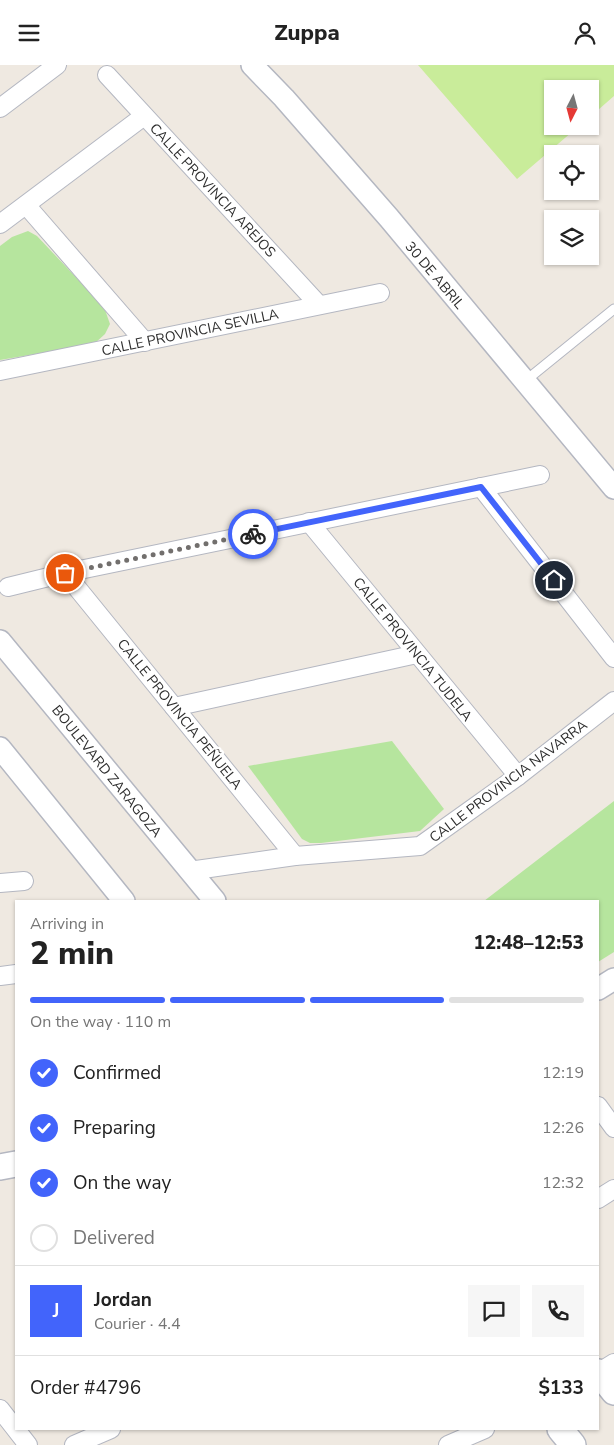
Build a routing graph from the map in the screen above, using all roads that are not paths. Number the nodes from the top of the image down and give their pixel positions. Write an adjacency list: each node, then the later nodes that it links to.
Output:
1 (57, 65): 4 (street)
2 (252, 65): 13 (street, 30 DE ABRIL)
3 (106, 75): 5 (street, CALLE PROVINCIA AREJOS)
4 (0, 108)
5 (144, 116): 6 (street); 9 (street, CALLE PROVINCIA AREJOS)
6 (26, 205): 7 (street); 11 (street)
7 (0, 224)
8 (380, 293): 9 (street, CALLE PROVINCIA SEVILLA)
9 (319, 305): 11 (street, CALLE PROVINCIA SEVILLA)
10 (614, 309): 13 (lane)
11 (145, 342): 12 (street, CALLE PROVINCIA SEVILLA)
12 (0, 371)
13 (524, 382): 16 (street, 30 DE ABRIL)
14 (540, 475): 15 (street)
15 (481, 487): 17 (street); 22 (street)
16 (614, 488)
17 (309, 522): 18 (street); 21 (street, CALLE PROVINCIA TUDELA)
18 (65, 573): 19 (street); 24 (street, CALLE PROVINCIA PEÑUELA)
19 (8, 587)
20 (0, 641): 28 (street, BOULEVARD ZARAGOZA)
21 (417, 654): 24 (street); 26 (street, CALLE PROVINCIA TUDELA)
22 (614, 658)
23 (614, 701): 26 (street, CALLE PROVINCIA NAVARRA)
24 (174, 707): 27 (street, CALLE PROVINCIA PEÑUELA)
25 (0, 748): 31 (street)
26 (518, 776): 27 (street, CALLE PROVINCIA NAVARRA)
27 (294, 856): 28 (street, CALLE PROVINCIA NAVARRA)
28 (189, 871): 32 (street, BOULEVARD ZARAGOZA)
29 (24, 881): 30 (street)
30 (0, 883)
31 (123, 900)
32 (214, 900)
33 (15, 974): 34 (street)
34 (0, 976)
35 (614, 979): 36 (street)
36 (599, 988)
37 (599, 1107): 38 (street)
38 (614, 1128)
39 (15, 1164): 40 (main road)
40 (0, 1167)
41 (614, 1189): 42 (street)
42 (599, 1198)
43 (614, 1363): 44 (street)
44 (599, 1371)
45 (599, 1373): 46 (main road)
46 (614, 1392)
47 (0, 1409): 48 (street)
48 (15, 1428)
49 (16, 1430): 53 (street)
50 (109, 1430): 54 (street)
51 (483, 1430): 55 (street)
52 (561, 1430): 56 (main road)
53 (28, 1445)
54 (74, 1445)
55 (448, 1445)
56 (573, 1445)

